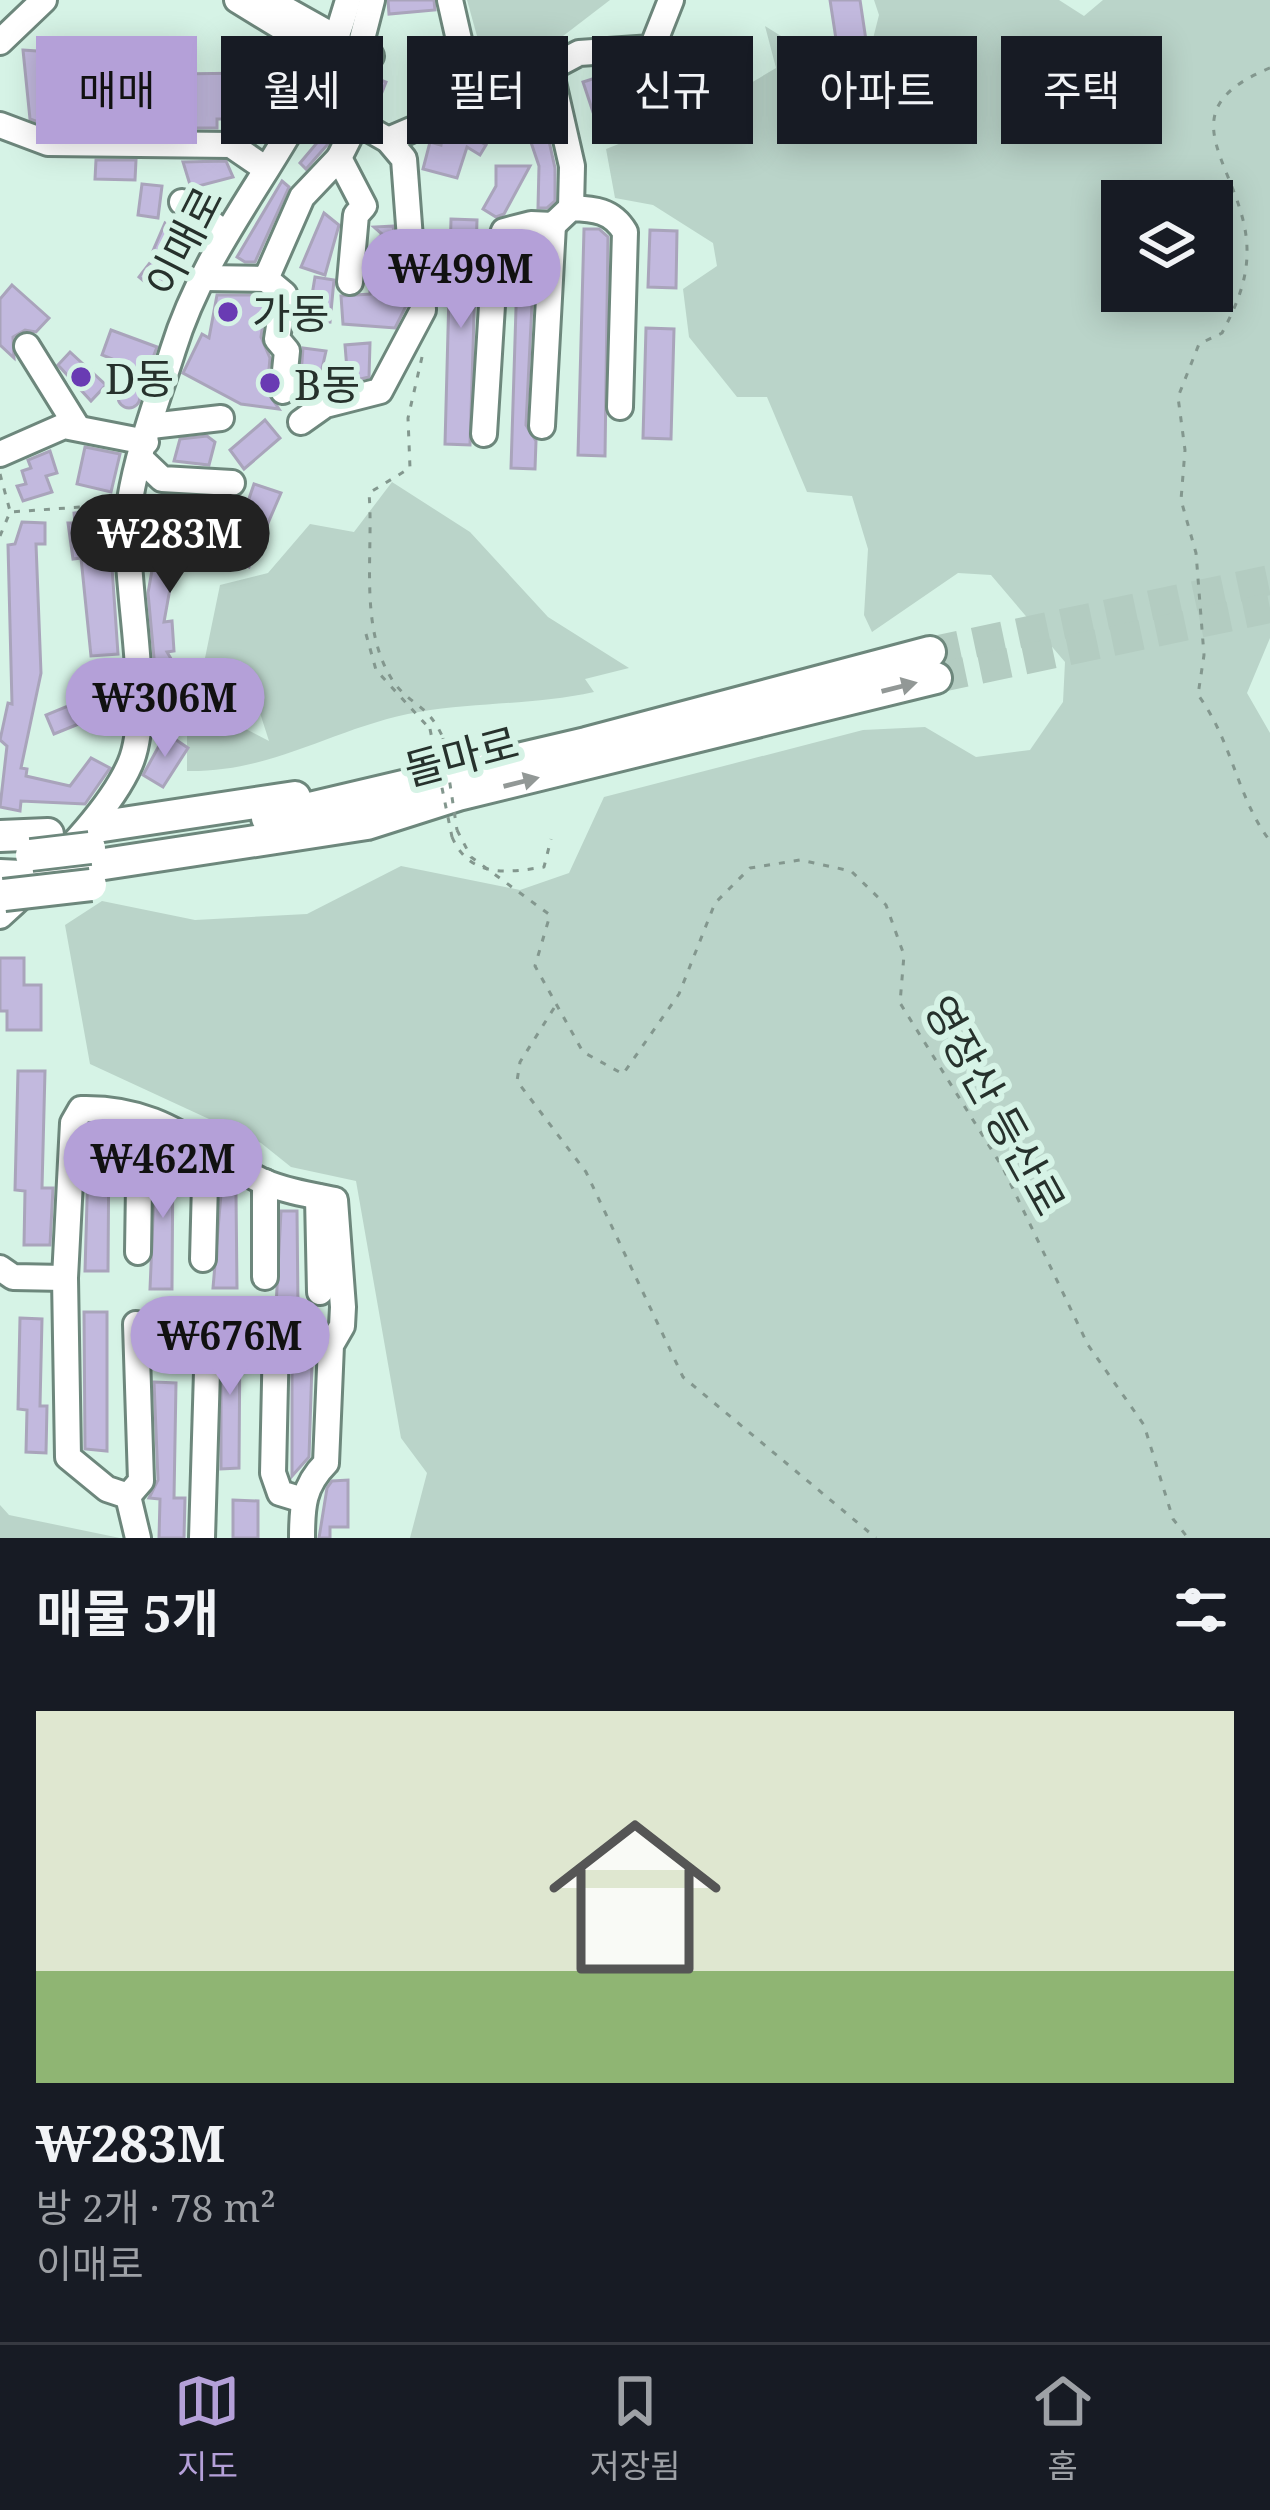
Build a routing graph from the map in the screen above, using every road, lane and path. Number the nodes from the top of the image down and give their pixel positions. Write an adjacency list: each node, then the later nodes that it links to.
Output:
1 (20, 0): 9 (street)
2 (44, 0): 9 (street)
3 (236, 0): 10 (street)
4 (269, 0): 11 (street)
5 (348, 0): 12 (street, 이매로)
6 (372, 0): 13 (street)
7 (450, 0): 14 (street)
8 (670, 0): 15 (street)
9 (6, 36)
10 (296, 36)
11 (334, 36)
12 (339, 36)
13 (363, 36)
14 (458, 36)
15 (568, 59)
16 (1270, 68): 51 (path)
17 (0, 125): 25 (street)
18 (407, 132): 20 (street)
19 (383, 138): 20 (street)
20 (388, 140): 36 (street)
21 (283, 144): 25 (street, 이매로)
22 (346, 144): 24 (street)
23 (564, 144): 27 (street)
24 (339, 158): 30 (street); 31 (street)
25 (266, 169): 28 (street, 이매로)
26 (182, 202): 28 (street)
27 (562, 217): 34 (street); 38 (street); 39 (street)
28 (226, 233): 29 (street, 이매로)
29 (203, 278): 30 (street); 40 (street, 이매로)
30 (266, 279): 33 (street)
31 (350, 282)
32 (27, 346): 37 (street)
33 (283, 391)
34 (620, 407)
35 (221, 418): 40 (street)
36 (301, 422)
37 (76, 425): 40 (street); 41 (street)
38 (542, 426)
39 (484, 434)
40 (146, 442): 43 (street); 44 (street, 이매로)
41 (0, 454)
42 (0, 474): 45 (path)
43 (232, 482)
44 (130, 505): 45 (path); 54 (street, 이매로)
45 (10, 512): 46 (path)
46 (0, 536)
47 (366, 634): 53 (path, bridge)
48 (443, 738): 53 (path, 영장산 등산로, bridge)
49 (0, 836): 54 (main road)
50 (551, 839): 53 (path)
51 (1270, 841)
52 (90, 857): 52 (main road, 돌마로, one-way to 52); 54 (main road, 돌마로); 54 (main road)
53 (492, 872): 55 (path, 영장산 등산로)
54 (13, 875)
55 (556, 1005): 74 (path); 75 (path, 영장산 등산로)
56 (140, 1119): 57 (street); 60 (street); 64 (street)
57 (206, 1145): 58 (street); 61 (street)
58 (265, 1182): 59 (street); 63 (street)
59 (318, 1196): 65 (street); 70 (street)
60 (138, 1252)
61 (203, 1259)
62 (0, 1268): 64 (street)
63 (265, 1276)
64 (65, 1278): 69 (street)
65 (320, 1292)
66 (136, 1324): 69 (street)
67 (276, 1337): 70 (street)
68 (208, 1338): 72 (street)
69 (128, 1496): 71 (street)
70 (303, 1500): 73 (street)
71 (138, 1538)
72 (202, 1538)
73 (302, 1538)
74 (876, 1538)
75 (1188, 1538)

